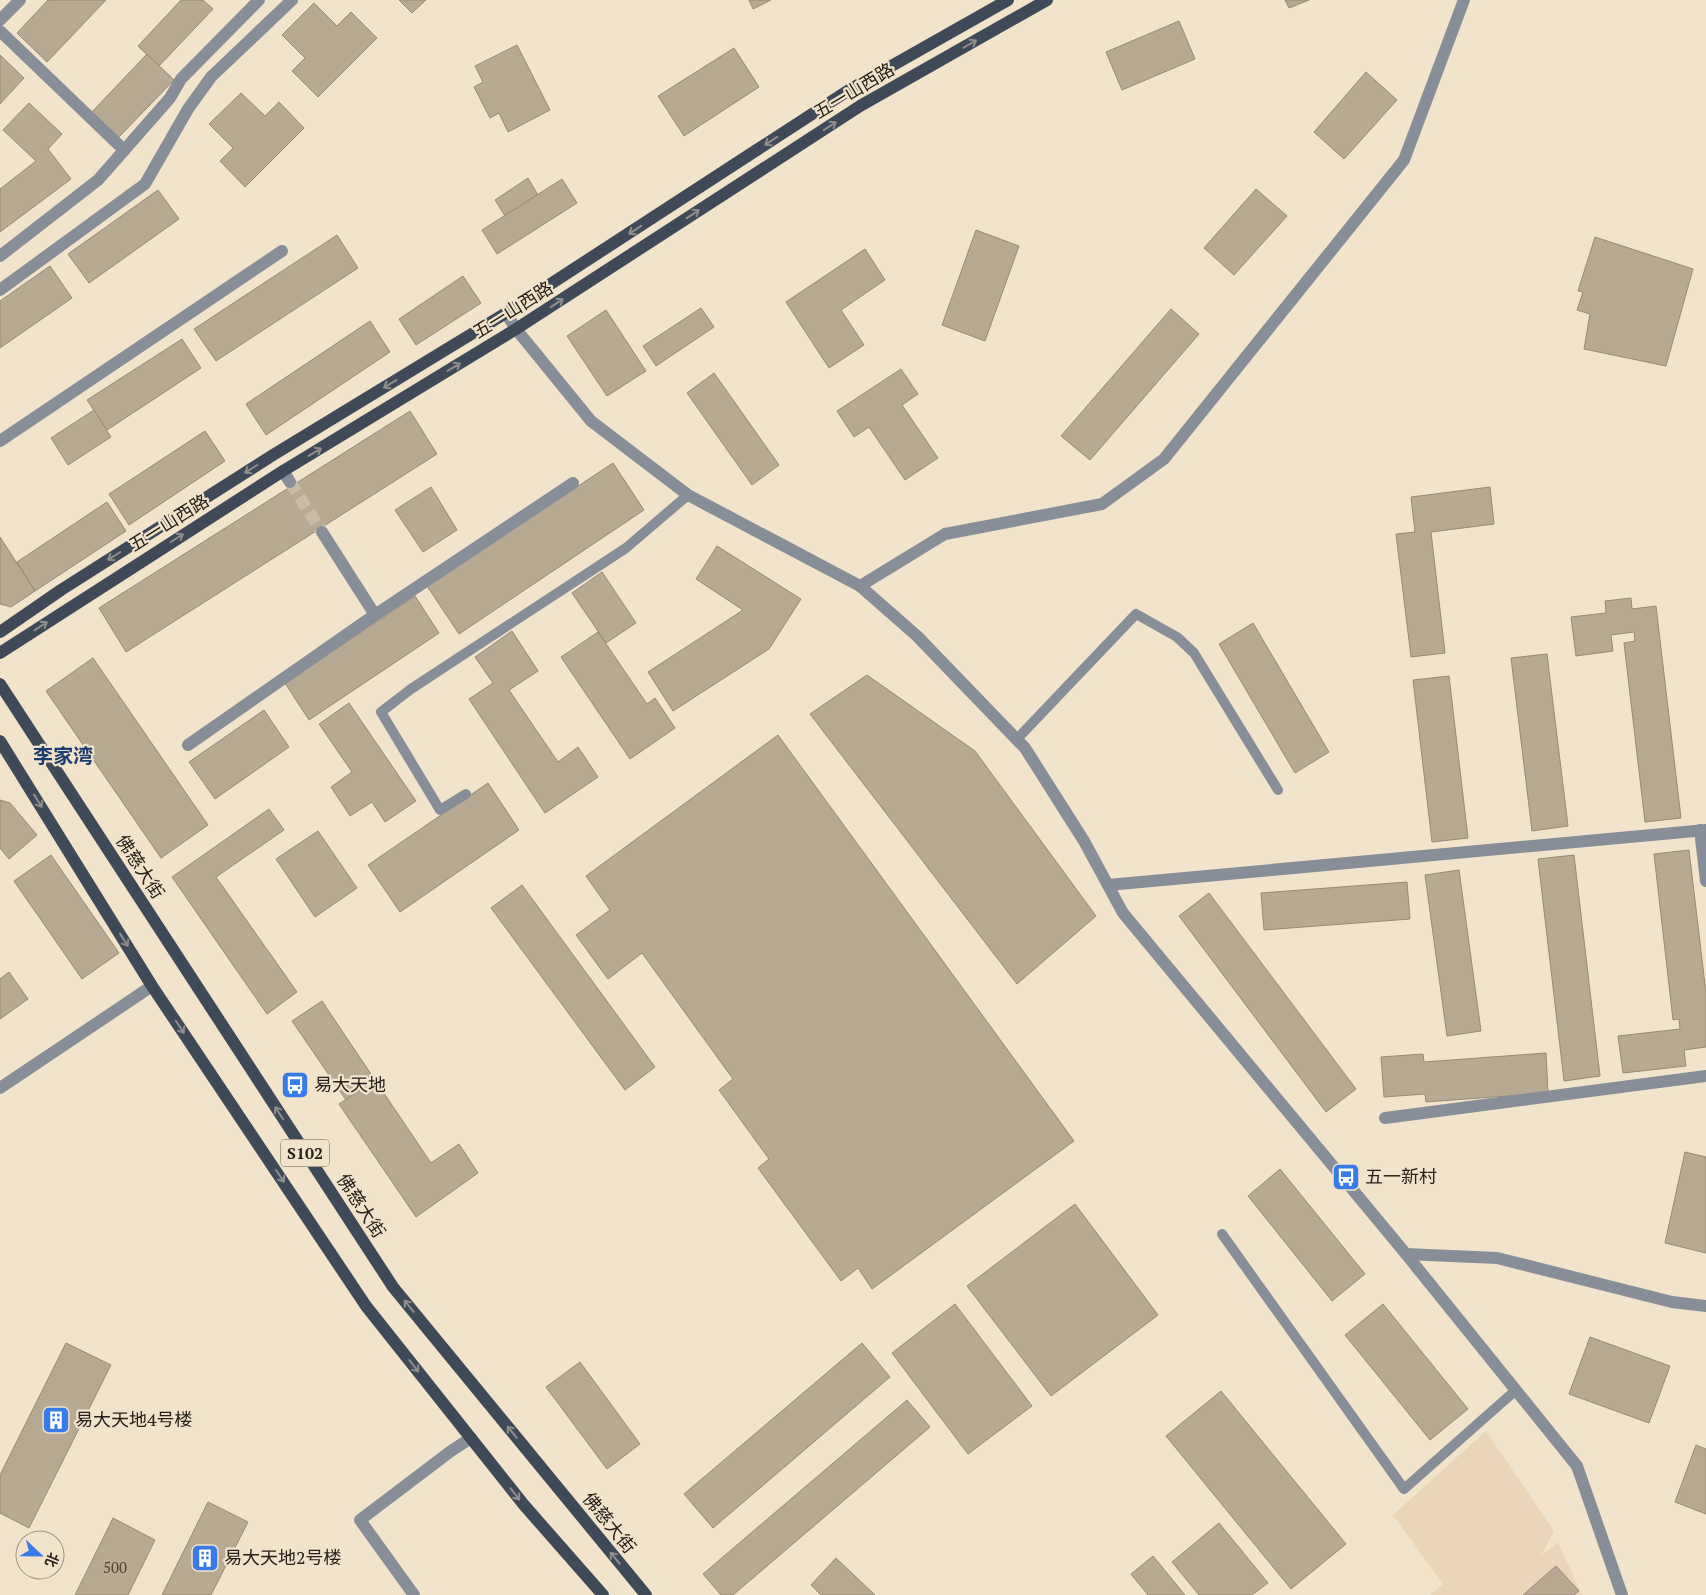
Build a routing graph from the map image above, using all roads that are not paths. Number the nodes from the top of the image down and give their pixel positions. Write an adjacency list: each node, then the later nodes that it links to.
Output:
1 (20, 0): 7 (street)
2 (292, 0): 12 (street)
3 (1008, 0): 13 (main road, 五一山西路, one-way to 13)
4 (1047, 0): 14 (main road, 五一山西路, one-way to 4)
5 (1464, 0): 19 (street)
6 (257, 1): 9 (street)
7 (0, 20)
8 (0, 31): 9 (street)
9 (124, 150): 11 (street)
10 (282, 250): 15 (street)
11 (0, 256)
12 (0, 290)
13 (506, 313): 14 (street); 21 (main road, 五一山西路, one-way to 21)
14 (516, 329): 17 (street); 22 (main road, 五一山西路, one-way to 14)
15 (0, 441)
16 (573, 483): 20 (street)
17 (688, 496): 19 (street); 30 (lane)
18 (322, 532): 20 (street)
19 (860, 586): 24 (street)
20 (375, 615): 26 (street)
21 (0, 632)
22 (0, 653)
23 (0, 684): 45 (main road, 佛慈大街 / S102, one-way to 23)
24 (1017, 739): 29 (lane); 33 (street)
25 (0, 741): 28 (main road)
26 (188, 746)
27 (0, 756): 28 (main road)
28 (13, 760): 34 (main road, S102, one-way to 34)
29 (1278, 790)
30 (466, 794)
31 (1703, 830): 32 (street); 33 (street)
32 (1706, 881)
33 (1108, 885): 39 (street)
34 (152, 986): 36 (street); 42 (main road, S102, one-way to 42)
35 (1706, 1076): 37 (street)
36 (0, 1088)
37 (1386, 1118)
38 (1222, 1234): 41 (lane)
39 (1406, 1254): 40 (street); 41 (street)
40 (1706, 1306)
41 (1516, 1390): 46 (street)
42 (471, 1438): 43 (street); 44 (main road, S102, one-way to 44)
43 (414, 1595)
44 (603, 1595)
45 (646, 1595)
46 (1622, 1595)

